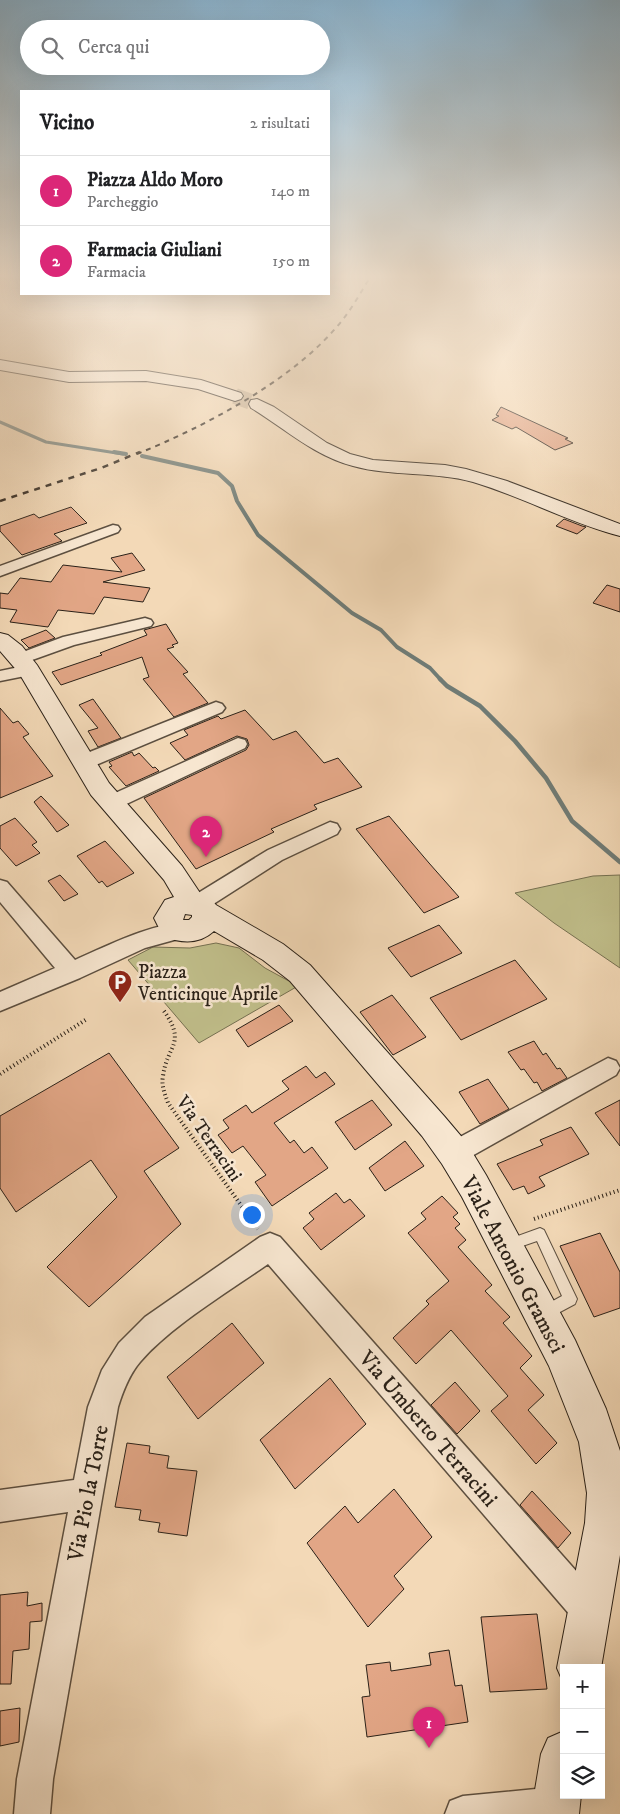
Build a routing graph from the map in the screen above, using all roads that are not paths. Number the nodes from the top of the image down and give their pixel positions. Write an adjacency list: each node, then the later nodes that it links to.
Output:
1 (0, 365): 2 (street)
2 (235, 396)
3 (257, 404): 5 (street)
4 (113, 529): 6 (street)
5 (620, 530)
6 (0, 571)
7 (145, 623): 9 (street)
8 (0, 640): 9 (street)
9 (25, 664): 10 (street); 13 (street)
10 (0, 676)
11 (216, 708): 13 (street)
12 (238, 744): 14 (street)
13 (84, 762): 14 (street)
14 (111, 803): 17 (street)
15 (330, 829): 17 (street)
16 (0, 888): 18 (street)
17 (189, 915): 18 (street); 21 (street, Viale Antonio Gramsci)
18 (72, 972): 19 (street)
19 (0, 1002)
20 (608, 1068): 21 (street)
21 (454, 1153): 23 (street, Viale Antonio Gramsci)
22 (270, 1246): 25 (street, Via Pio la Torre); 27 (street, Via Umberto Terracini)
23 (506, 1246): 24 (street, Viale Antonio Gramsci); 24 (lane)
24 (542, 1314): 27 (street, Viale Antonio Gramsci)
25 (87, 1494): 26 (street); 31 (street, Via Pio la Torre)
26 (0, 1506)
27 (589, 1610): 28 (street, Viale Antonio Gramsci)
28 (580, 1664)
29 (560, 1782): 30 (street)
30 (556, 1809): 32 (street)
31 (32, 1814)
32 (463, 1814)

